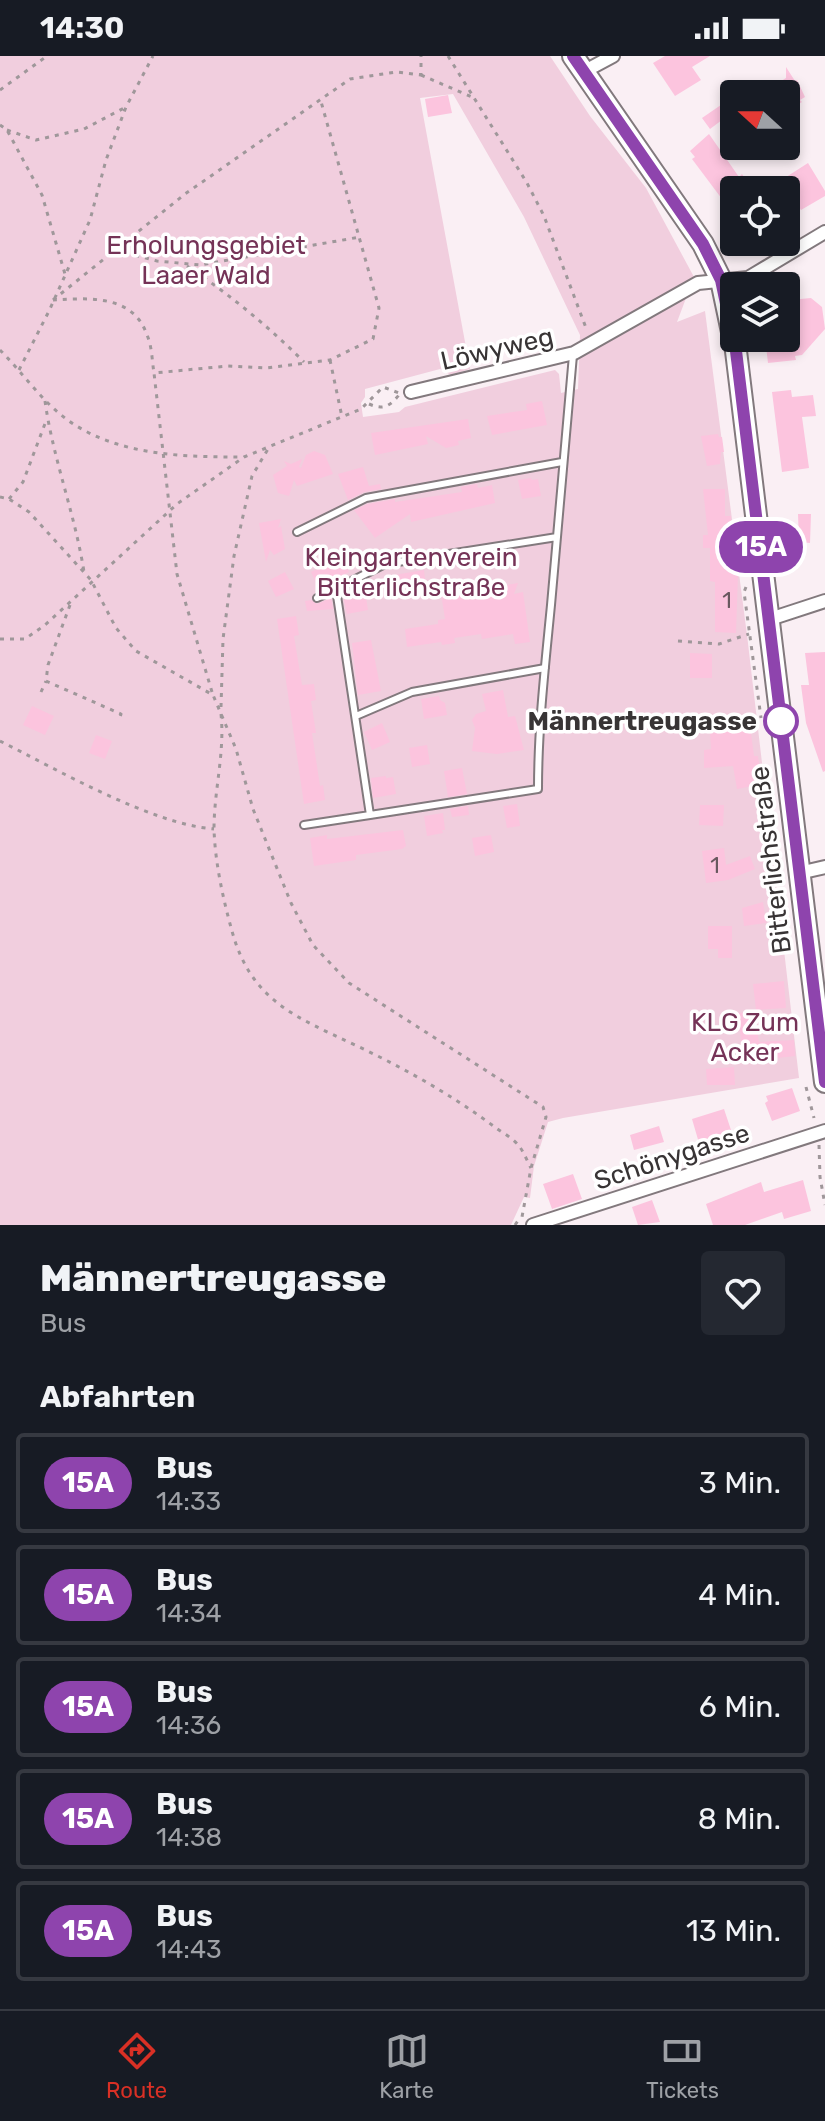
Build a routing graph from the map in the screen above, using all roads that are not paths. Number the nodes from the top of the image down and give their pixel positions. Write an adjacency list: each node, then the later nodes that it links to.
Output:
1 (613, 56): 2 (street)
2 (579, 64): 5 (main road, Bitterlichstraße)
3 (825, 232): 4 (street, Löwyweg)
4 (758, 272)
5 (720, 278)
6 (720, 280): 8 (street, Löwyweg)
7 (736, 352): 16 (main road, Bitterlichstraße)
8 (574, 353): 9 (street, Löwyweg); 10 (lane)
9 (405, 393)
10 (562, 462): 11 (lane); 12 (lane)
11 (297, 532)
12 (557, 537): 13 (lane); 17 (lane)
13 (336, 589): 14 (lane); 18 (lane)
14 (317, 598)
15 (825, 601): 16 (street)
16 (770, 619): 22 (main road, Bitterlichstraße)
17 (545, 668): 18 (lane); 19 (lane)
18 (356, 716): 19 (lane)
19 (370, 815): 20 (lane)
20 (304, 825)
21 (825, 867): 22 (street)
22 (799, 873): 23 (main road, Bitterlichstraße)
23 (825, 1082)
24 (825, 1131): 25 (street, Schönygasse)
25 (533, 1225)

